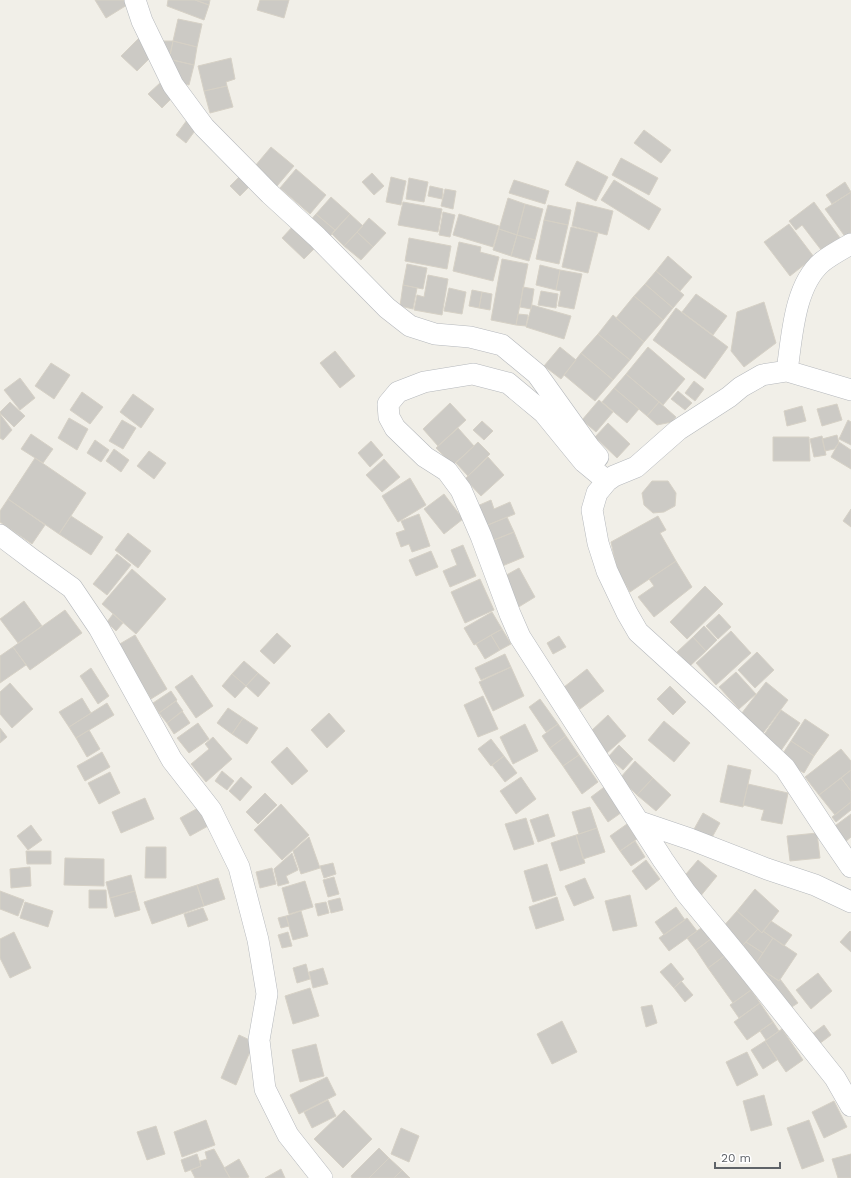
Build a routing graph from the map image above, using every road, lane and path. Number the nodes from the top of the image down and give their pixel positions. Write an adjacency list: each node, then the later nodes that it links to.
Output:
1 (135, 0): 5 (street)
2 (851, 244): 3 (street)
3 (787, 371): 4 (street); 5 (street)
4 (851, 390)
5 (611, 479): 7 (street); 8 (street)
6 (0, 535): 11 (street)
7 (640, 822): 9 (street); 10 (street)
8 (851, 867)
9 (851, 902)
10 (851, 1106)
11 (322, 1178)

